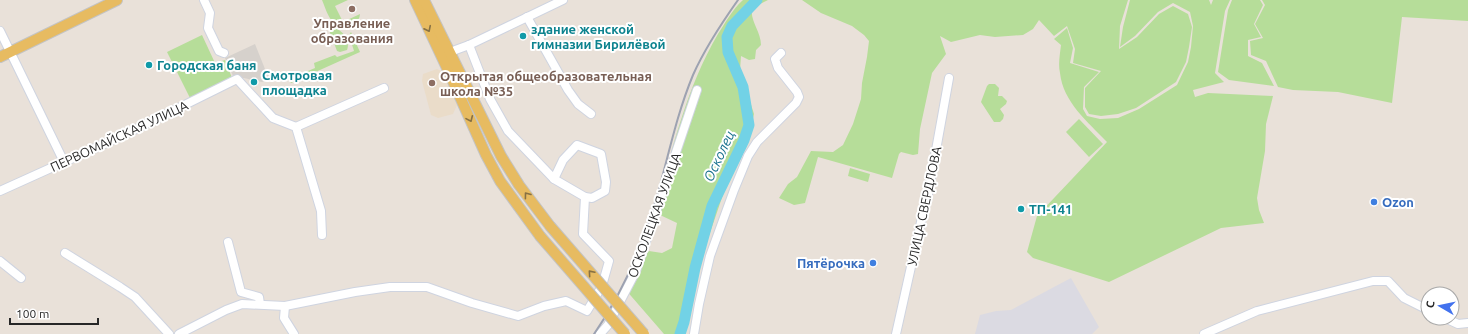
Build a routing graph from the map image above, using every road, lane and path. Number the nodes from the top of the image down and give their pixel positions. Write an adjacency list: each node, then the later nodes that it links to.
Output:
1 (117, 0): 6 (main road)
2 (204, 0): 12 (street)
3 (414, 0): 36 (main road, one-way to 36, bridge)
4 (424, 0): 11 (main road)
5 (563, 0): 7 (street)
6 (104, 3): 10 (main road)
7 (527, 17): 9 (street); 18 (street)
8 (0, 30): 10 (street)
9 (469, 45): 11 (street); 21 (street)
10 (10, 52): 14 (main road); 20 (street)
11 (450, 52): 37 (main road, one-way to 11, bridge)
12 (224, 53)
13 (781, 53): 38 (street)
14 (0, 57)
15 (948, 78): 39 (street, УЛИЦА СВЕРДЛОВА)
16 (384, 88): 19 (street)
17 (697, 90): 35 (street, ОСКОЛЕЦКАЯ УЛИЦА)
18 (591, 114)
19 (296, 127): 20 (street, ПЕРВОМАЙСКАЯ УЛИЦА); 24 (street)
20 (64, 162): 22 (street, ПЕРВОМАЙСКАЯ УЛИЦА)
21 (554, 179): 23 (street); 23 (street)
22 (0, 191)
23 (585, 197): 30 (street)
24 (322, 235)
25 (228, 242): 29 (street)
26 (65, 253): 32 (street)
27 (0, 261): 28 (street)
28 (21, 278)
29 (260, 304): 30 (street); 33 (street)
30 (285, 306): 34 (street)
31 (1420, 306): 40 (street)
32 (169, 334)
33 (179, 334)
34 (294, 334)
35 (600, 334)
36 (625, 334)
37 (644, 334)
38 (694, 334)
39 (896, 334)
40 (1204, 334)

